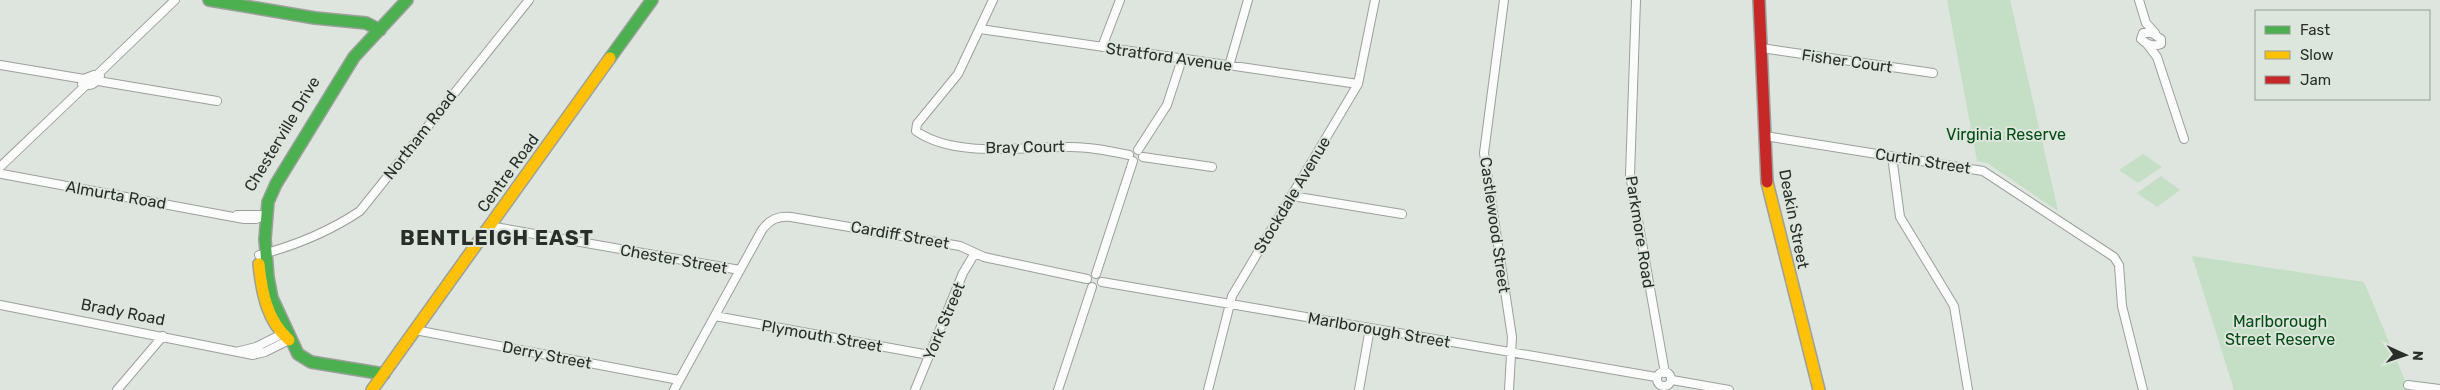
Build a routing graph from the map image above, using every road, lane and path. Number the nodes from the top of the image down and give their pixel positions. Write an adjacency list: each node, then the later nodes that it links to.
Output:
1 (175, 0): 29 (street)
2 (209, 0): 16 (street)
3 (399, 0): 16 (street, Chesterville Drive)
4 (406, 0): 16 (street, Chesterville Drive)
5 (529, 0): 45 (street, Northam Road)
6 (652, 0): 43 (street, Centre Road)
7 (993, 0): 17 (street)
8 (1120, 0): 22 (street)
9 (1248, 0): 27 (street)
10 (1375, 0): 31 (street, Stockdale Avenue)
11 (1504, 0): 58 (street, Castlewood Street)
12 (1636, 0): 60 (street, Parkmore Road)
13 (1759, 0): 23 (street, Deakin Street)
14 (2139, 0): 15 (street)
15 (2146, 23): 18 (street); 19 (street)
16 (376, 29): 42 (street, Chesterville Drive)
17 (980, 29): 22 (street, Stratford Avenue); 37 (street, Bray Court)
18 (2143, 33): 19 (street); 20 (street)
19 (2156, 35): 21 (street)
20 (2147, 44): 21 (street); 24 (street)
21 (2160, 45): 24 (street)
22 (1102, 47): 25 (street, Stratford Avenue)
23 (1761, 48): 28 (street, Fisher Court); 33 (street, Deakin Street)
24 (2157, 57): 34 (street)
25 (1182, 59): 27 (street, Stratford Avenue); 35 (street)
26 (0, 65): 30 (street)
27 (1229, 66): 31 (street, Stratford Avenue)
28 (1933, 73)
29 (98, 78): 30 (street); 32 (street)
30 (85, 82): 39 (street)
31 (1358, 84): 40 (street, Stockdale Avenue)
32 (217, 101)
33 (1766, 136): 36 (street, Curtin Street); 66 (street, Deakin Street)
34 (2184, 140)
35 (1141, 154): 37 (street); 38 (street)
36 (1892, 156): 77 (street); 78 (street, Curtin Street)
37 (1131, 158): 47 (street)
38 (1212, 166)
39 (1, 170): 42 (street, Almurta Road)
40 (1292, 196): 41 (street); 51 (street, Stockdale Avenue)
41 (1402, 214)
42 (260, 216): 45 (street, Chesterville Drive)
43 (490, 226): 46 (street, Chester Street); 55 (street, Centre Road)
44 (975, 252): 46 (street, Cardiff Street); 48 (street, Cardiff Street); 59 (street, York Street)
45 (264, 253): 56 (street, Chesterville Drive)
46 (740, 270): 53 (street, Cardiff Street)
47 (1096, 274): 48 (street); 49 (street)
48 (1086, 279): 50 (street)
49 (1102, 282): 50 (street); 51 (street, Marlborough Street)
50 (1092, 287): 72 (street)
51 (1230, 304): 54 (street, Marlborough Street); 73 (street, Stockdale Avenue)
52 (0, 305): 57 (street, Brady Road)
53 (715, 316): 59 (street, Plymouth Street); 63 (street, Cardiff Street)
54 (1370, 328): 58 (street, Marlborough Street); 74 (street)
55 (415, 330): 61 (street, Centre Road); 63 (street, Derry Street)
56 (285, 335): 57 (street, Brady Road); 61 (street)
57 (164, 336): 68 (street)
58 (1512, 353): 62 (street, Marlborough Street); 75 (street, Castlewood Street)
59 (929, 355): 71 (street, York Street)
60 (1665, 373): 62 (street); 64 (street)
61 (384, 374): 69 (street, Centre Road)
62 (1656, 377): 67 (street)
63 (679, 380): 70 (street, Cardiff Street)
64 (1672, 380): 67 (street); 76 (street)
65 (2408, 384): 79 (street)
66 (1816, 387)
67 (1664, 388)
68 (117, 390)
69 (372, 390)
70 (674, 390)
71 (914, 390)
72 (1058, 390)
73 (1208, 390)
74 (1359, 390)
75 (1509, 390)
76 (1729, 390)
77 (1968, 390)
78 (2143, 390)
79 (2440, 390)

